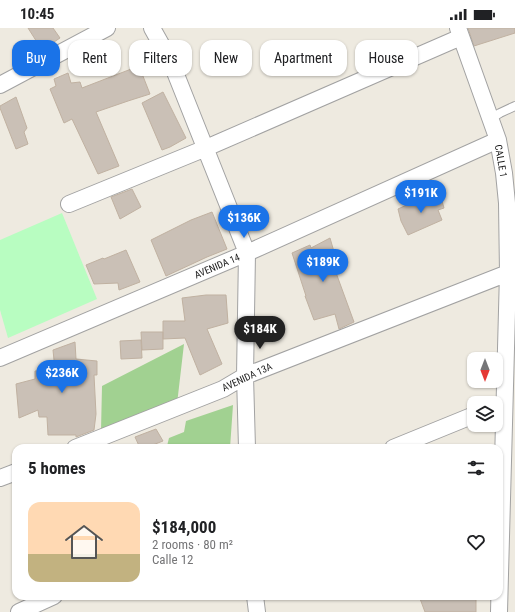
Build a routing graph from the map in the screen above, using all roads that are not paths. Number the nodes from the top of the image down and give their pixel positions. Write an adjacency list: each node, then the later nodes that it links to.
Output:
1 (107, 28): 4 (street)
2 (152, 28): 8 (street)
3 (459, 33): 6 (street, CALLE 1); 8 (street)
4 (0, 85)
5 (515, 106): 6 (lane)
6 (490, 119): 7 (street, CALLE 1)
7 (498, 140): 10 (street, AVENIDA 14); 11 (street, CALLE 1)
8 (206, 148): 9 (street); 10 (street)
9 (69, 204)
10 (247, 253): 13 (street, AVENIDA 14); 14 (street)
11 (508, 273): 12 (street, CALLE 1); 14 (street, AVENIDA 13A)
12 (511, 299): 15 (street, CALLE 1)
13 (0, 358)
14 (245, 376): 18 (street, AVENIDA 13A); 19 (street)
15 (501, 396)
16 (467, 418): 20 (street)
17 (500, 432): 21 (street, CALLE 1)
18 (85, 444)
19 (247, 444)
20 (403, 444)
21 (500, 444)
22 (12, 474): 23 (street)
23 (0, 478)
24 (45, 600): 27 (street)
25 (255, 600): 28 (street)
26 (499, 600): 29 (street, CALLE 1)
27 (18, 612)
28 (256, 612)
29 (499, 612)

